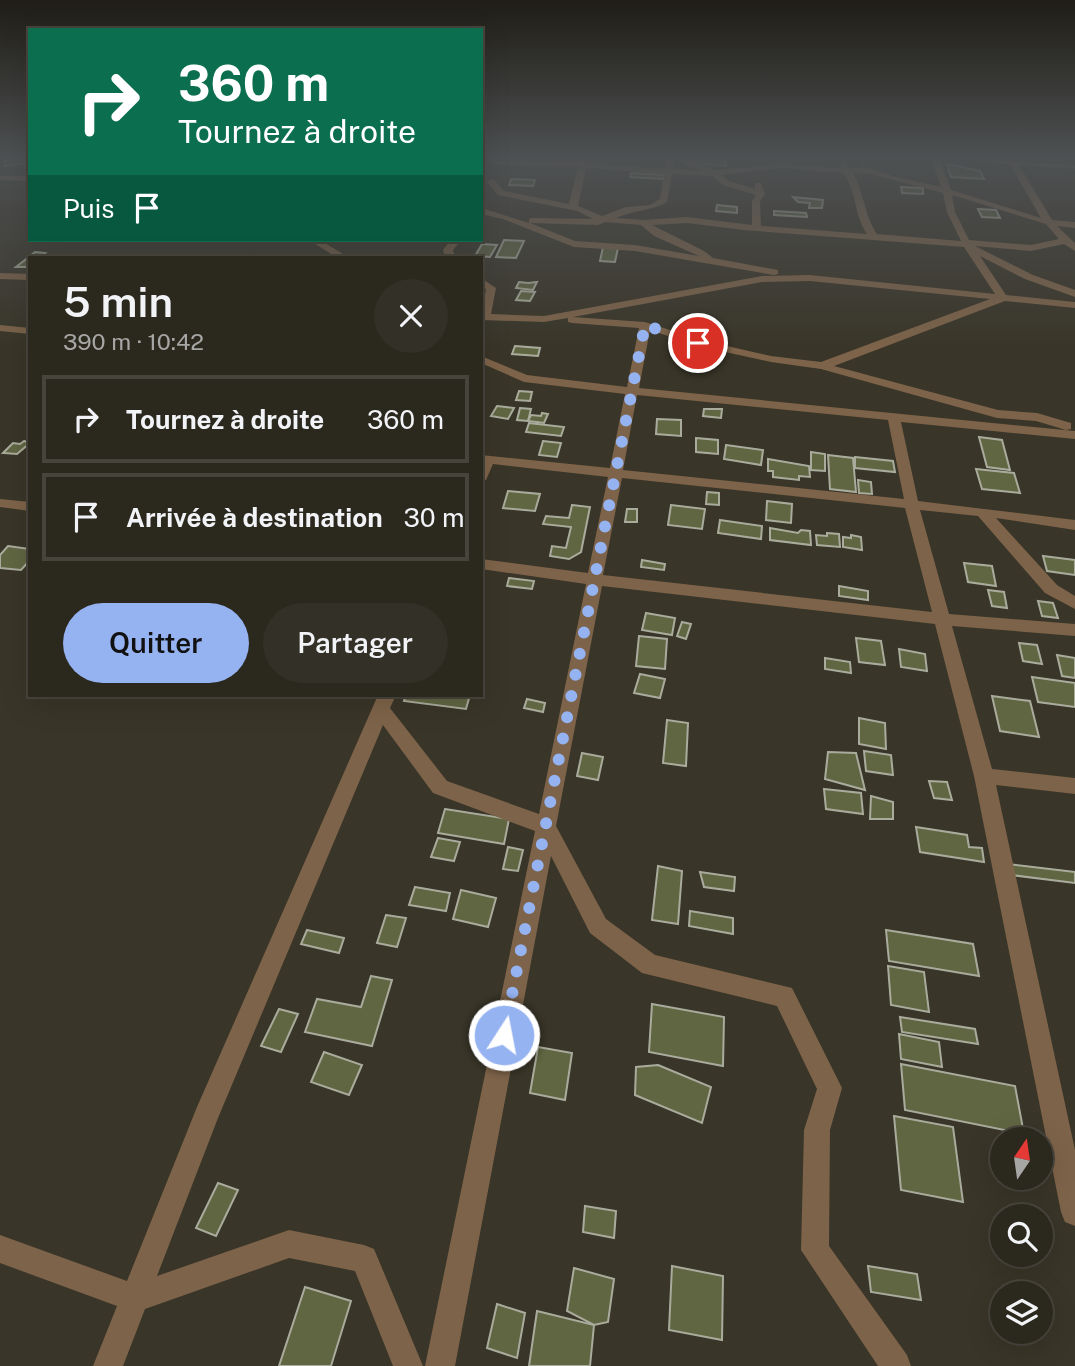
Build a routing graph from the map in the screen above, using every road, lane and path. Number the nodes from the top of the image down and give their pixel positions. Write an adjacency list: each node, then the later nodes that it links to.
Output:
1 (518, 222): 22 (street)
2 (550, 222): 3 (street)
3 (599, 222)
4 (631, 222): 12 (street)
5 (662, 222): 12 (street)
6 (702, 222): 15 (street)
7 (757, 222): 15 (street)
8 (864, 222): 16 (street)
9 (956, 222): 19 (street)
10 (1042, 222): 13 (street)
11 (1047, 222): 13 (street)
12 (644, 223): 22 (street)
13 (1049, 225): 14 (street); 17 (street)
14 (1075, 225)
15 (757, 228): 16 (street)
16 (875, 238): 19 (street)
17 (1065, 240): 19 (street); 20 (street)
18 (317, 242): 21 (street)
19 (968, 244): 27 (street); 28 (street)
20 (1075, 248)
21 (341, 256)
22 (712, 262): 25 (street)
23 (0, 276): 24 (street)
24 (28, 278)
25 (810, 278): 28 (street); 31 (street)
26 (483, 282): 30 (street)
27 (1075, 294)
28 (1003, 298): 29 (street); 38 (street)
29 (1075, 305)
30 (483, 317): 31 (street)
31 (544, 319): 34 (street)
32 (28, 320): 33 (street)
33 (0, 323)
34 (645, 325): 38 (street); 41 (street)
35 (0, 328): 36 (street)
36 (28, 331)
37 (483, 360): 40 (street)
38 (822, 366): 43 (street)
39 (483, 374): 40 (street)
40 (524, 378): 41 (street)
41 (632, 391): 42 (street); 46 (street)
42 (894, 418): 44 (street); 48 (street)
43 (1075, 428)
44 (1075, 435)
45 (485, 459): 46 (street)
46 (616, 472): 48 (street); 53 (street)
47 (0, 503): 49 (street)
48 (912, 506): 50 (street); 55 (street)
49 (28, 507)
50 (982, 512): 51 (street); 54 (street)
51 (1075, 525)
52 (483, 564): 53 (street)
53 (594, 580): 55 (street); 60 (street)
54 (1075, 603)
55 (944, 621): 56 (street); 58 (street)
56 (1075, 630)
57 (384, 702): 60 (street); 63 (street)
58 (984, 776): 59 (street); 61 (street)
59 (1075, 786)
60 (545, 826): 66 (street); 67 (street)
61 (1075, 1212)
62 (0, 1249): 63 (street)
63 (135, 1298): 64 (street); 65 (street)
64 (108, 1366)
65 (408, 1366)
66 (440, 1366)
67 (896, 1366)

